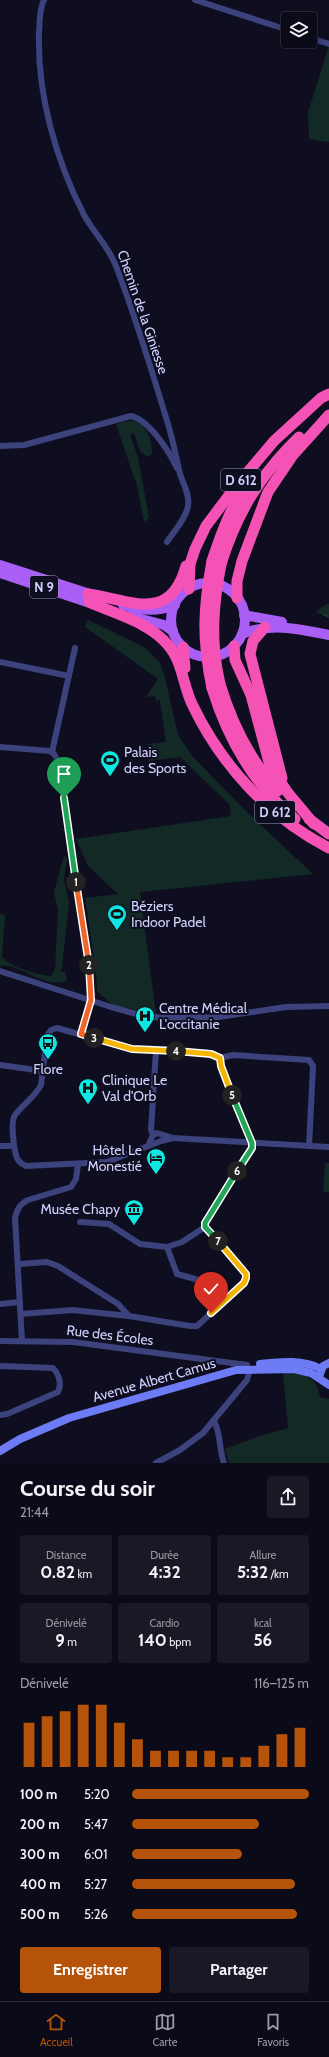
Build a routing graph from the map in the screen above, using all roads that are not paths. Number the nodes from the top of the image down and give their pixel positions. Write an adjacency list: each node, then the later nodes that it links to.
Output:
1 (44, 0): 10 (street, Chemin de la Giniesse)
2 (195, 0): 3 (street)
3 (281, 28)
4 (317, 40): 5 (street)
5 (329, 44)
6 (329, 395): 11 (highway, D 612); 13 (highway, D 612)
7 (329, 409): 13 (highway, D 612)
8 (329, 415): 18 (highway, D 612)
9 (0, 446): 10 (street)
10 (180, 472): 12 (street, Chemin de la Giniesse)
11 (204, 531): 16 (highway, D 612); 17 (highway, D 612)
12 (167, 542)
13 (216, 563): 31 (highway, D 612, bridge)
14 (0, 565): 17 (main road, N 9)
15 (0, 573): 17 (main road, N 9)
16 (189, 588): 18 (main road); 19 (main road)
17 (88, 598): 19 (main road, N 9); 23 (main road, N 9); 32 (highway, D 612)
18 (237, 598): 20 (main road)
19 (175, 605): 23 (main road)
20 (244, 615): 22 (main road); 24 (main road)
21 (265, 627): 24 (main road); 25 (main road); 35 (highway, D 612)
22 (329, 630)
23 (173, 631): 26 (main road)
24 (242, 634): 27 (main road)
25 (329, 635)
26 (183, 646): 27 (main road); 32 (highway)
27 (234, 646): 35 (highway, D 612)
28 (75, 648): 30 (street)
29 (0, 662): 30 (street)
30 (69, 676): 34 (street)
31 (216, 686): 36 (highway, D 612); 38 (highway, D 612)
32 (208, 732): 39 (highway, D 612)
33 (0, 747): 34 (street)
34 (52, 752): 41 (street)
35 (288, 794): 36 (highway, D 612)
36 (314, 824): 37 (highway, D 612)
37 (329, 834)
38 (329, 844)
39 (329, 848)
40 (0, 971): 41 (street)
41 (91, 1000): 42 (street); 43 (street)
42 (329, 1006)
43 (81, 1034): 44 (street); 47 (street)
44 (156, 1050): 45 (street); 48 (street)
45 (220, 1058): 49 (street); 52 (street)
46 (0, 1065): 47 (street)
47 (43, 1071): 51 (street)
48 (157, 1138): 49 (street); 54 (street)
49 (252, 1143): 52 (street); 56 (street)
50 (0, 1146): 51 (street)
51 (14, 1146): 54 (street)
52 (309, 1146): 53 (street)
53 (329, 1147)
54 (78, 1164): 58 (street)
55 (80, 1222): 57 (street)
56 (205, 1227): 57 (street); 59 (street)
57 (167, 1247): 59 (street)
58 (18, 1264): 60 (street); 63 (street)
59 (223, 1301): 63 (street)
60 (20, 1302): 61 (street); 62 (street)
61 (0, 1304)
62 (21, 1314): 63 (street); 65 (street)
63 (129, 1316)
64 (0, 1340): 65 (street, Rue des Écoles)
65 (22, 1341): 66 (street, Rue des Écoles)
66 (217, 1361): 70 (street, Rue des Écoles); 70 (street)
67 (329, 1362): 69 (street)
68 (0, 1366): 73 (street)
69 (321, 1369): 70 (street); 71 (street)
70 (240, 1371): 71 (street, Avenue Albert Camus); 74 (street); 75 (street, Avenue Albert Camus)
71 (321, 1380): 72 (street, Avenue Albert Camus)
72 (329, 1386)
73 (0, 1416)
74 (214, 1421): 76 (street); 77 (street)
75 (0, 1451)
76 (156, 1463)
77 (224, 1463)

